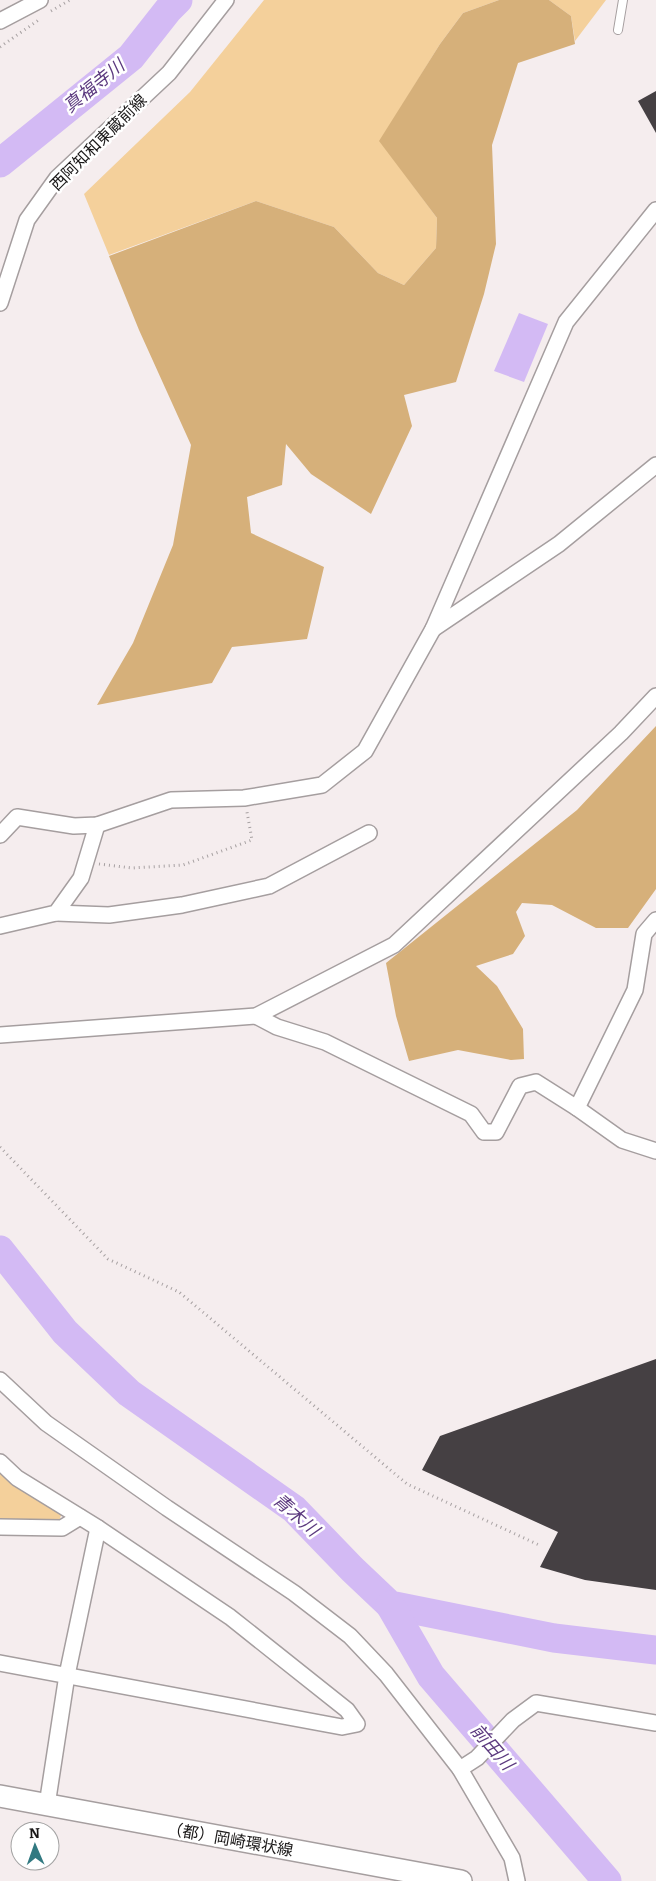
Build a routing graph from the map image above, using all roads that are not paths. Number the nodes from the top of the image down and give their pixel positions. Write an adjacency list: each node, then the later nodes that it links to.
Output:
1 (40, 0): 4 (street)
2 (226, 0): 7 (street, 西阿知和東蔵前線)
3 (623, 0): 5 (lane)
4 (0, 21)
5 (618, 30)
6 (656, 210): 9 (street)
7 (0, 302)
8 (656, 465): 9 (street)
9 (433, 629): 11 (street)
10 (656, 696): 17 (street)
11 (97, 825): 13 (street); 14 (street)
12 (369, 832): 14 (street)
13 (0, 835)
14 (56, 913): 16 (street)
15 (656, 920): 19 (street)
16 (0, 926)
17 (256, 1016): 18 (street); 19 (street)
18 (0, 1036)
19 (577, 1108): 20 (street)
20 (656, 1151)
21 (0, 1380): 29 (street)
22 (0, 1462): 23 (street)
23 (80, 1517): 24 (street); 25 (street)
24 (0, 1527)
25 (98, 1528): 27 (street); 27 (street)
26 (0, 1663): 27 (street)
27 (67, 1675): 31 (street)
28 (656, 1723): 29 (street)
29 (460, 1769): 33 (street)
30 (0, 1796): 31 (street, （都）岡崎環状線)
31 (46, 1805): 32 (street, （都）岡崎環状線)
32 (461, 1881)
33 (517, 1881)

